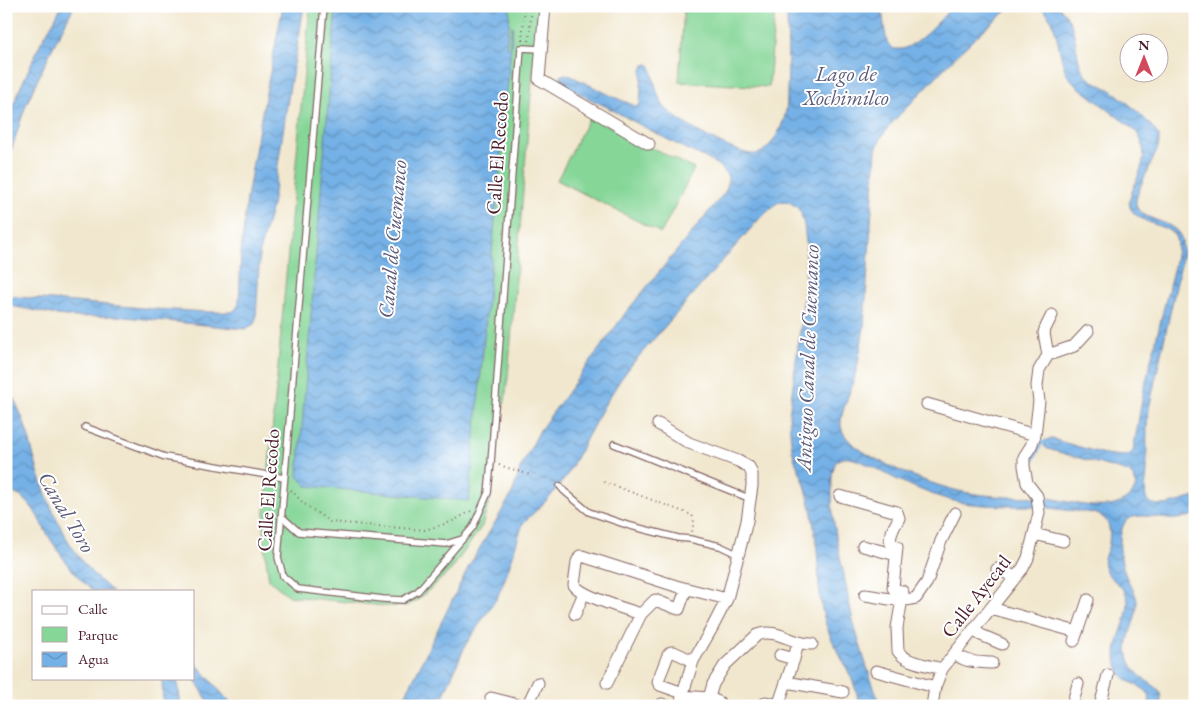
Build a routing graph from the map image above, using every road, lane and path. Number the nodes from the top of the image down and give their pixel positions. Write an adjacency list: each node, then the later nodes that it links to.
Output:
1 (324, 6): 20 (lane, Calle El Recodo)
2 (525, 6): 7 (path)
3 (532, 6): 7 (path)
4 (545, 6): 8 (street)
5 (643, 6): 6 (lane)
6 (652, 6)
7 (525, 48): 8 (lane); 18 (lane, Calle El Recodo)
8 (541, 50): 9 (street)
9 (649, 144)
10 (1052, 315): 12 (street)
11 (1088, 331): 12 (street)
12 (1046, 342): 16 (street)
13 (927, 404): 16 (street)
14 (658, 424): 24 (street)
15 (85, 427): 20 (lane)
16 (1035, 435): 28 (street, Calle Ayecatl)
17 (614, 444): 24 (lane)
18 (491, 463): 19 (path); 25 (lane, Calle El Recodo)
19 (530, 475)
20 (284, 480): 25 (path); 27 (lane, Calle El Recodo)
21 (604, 482): 30 (path)
22 (560, 486): 30 (lane)
23 (840, 496): 34 (street)
24 (750, 499): 33 (street)
25 (484, 504): 29 (lane, Calle El Recodo)
26 (955, 513): 41 (street)
27 (281, 516): 29 (lane); 29 (lane, Calle El Recodo)
28 (1034, 534): 31 (street); 36 (street, Calle Ayecatl)
29 (462, 539)
30 (690, 539): 33 (lane)
31 (1063, 541)
32 (863, 546): 34 (street)
33 (739, 555): 40 (street)
34 (896, 555): 41 (street)
35 (997, 569): 36 (street)
36 (1016, 577): 43 (street, Calle Ayecatl)
37 (686, 589): 38 (street); 40 (street); 45 (street)
38 (584, 593): 44 (street); 45 (street)
39 (865, 595): 41 (street)
40 (728, 599): 53 (street)
41 (903, 600): 55 (street)
42 (1088, 600): 43 (street)
43 (991, 608): 46 (street, Calle Ayecatl)
44 (575, 614)
45 (641, 614): 60 (street)
46 (973, 630): 49 (street); 51 (street, Calle Ayecatl)
47 (798, 642): 48 (street); 52 (street); 66 (street)
48 (812, 644)
49 (1002, 644)
50 (780, 655): 52 (street)
51 (958, 656): 54 (street); 55 (street, Calle Ayecatl)
52 (797, 658): 58 (street)
53 (693, 661): 65 (street); 65 (street)
54 (992, 663)
55 (942, 669): 62 (street, Calle Ayecatl)
56 (876, 671): 62 (street)
57 (1108, 675): 74 (street)
58 (786, 682): 63 (street); 68 (street)
59 (538, 683): 70 (street)
60 (607, 683)
61 (1078, 684): 73 (street)
62 (935, 687): 72 (street, Calle Ayecatl)
63 (843, 692)
64 (490, 698): 69 (street)
65 (682, 698): 66 (street)
66 (709, 698): 71 (street)
67 (766, 702): 68 (street)
68 (778, 705)
69 (522, 706)
70 (527, 706)
71 (720, 706)
72 (932, 706)
73 (1072, 706)
74 (1100, 706)

